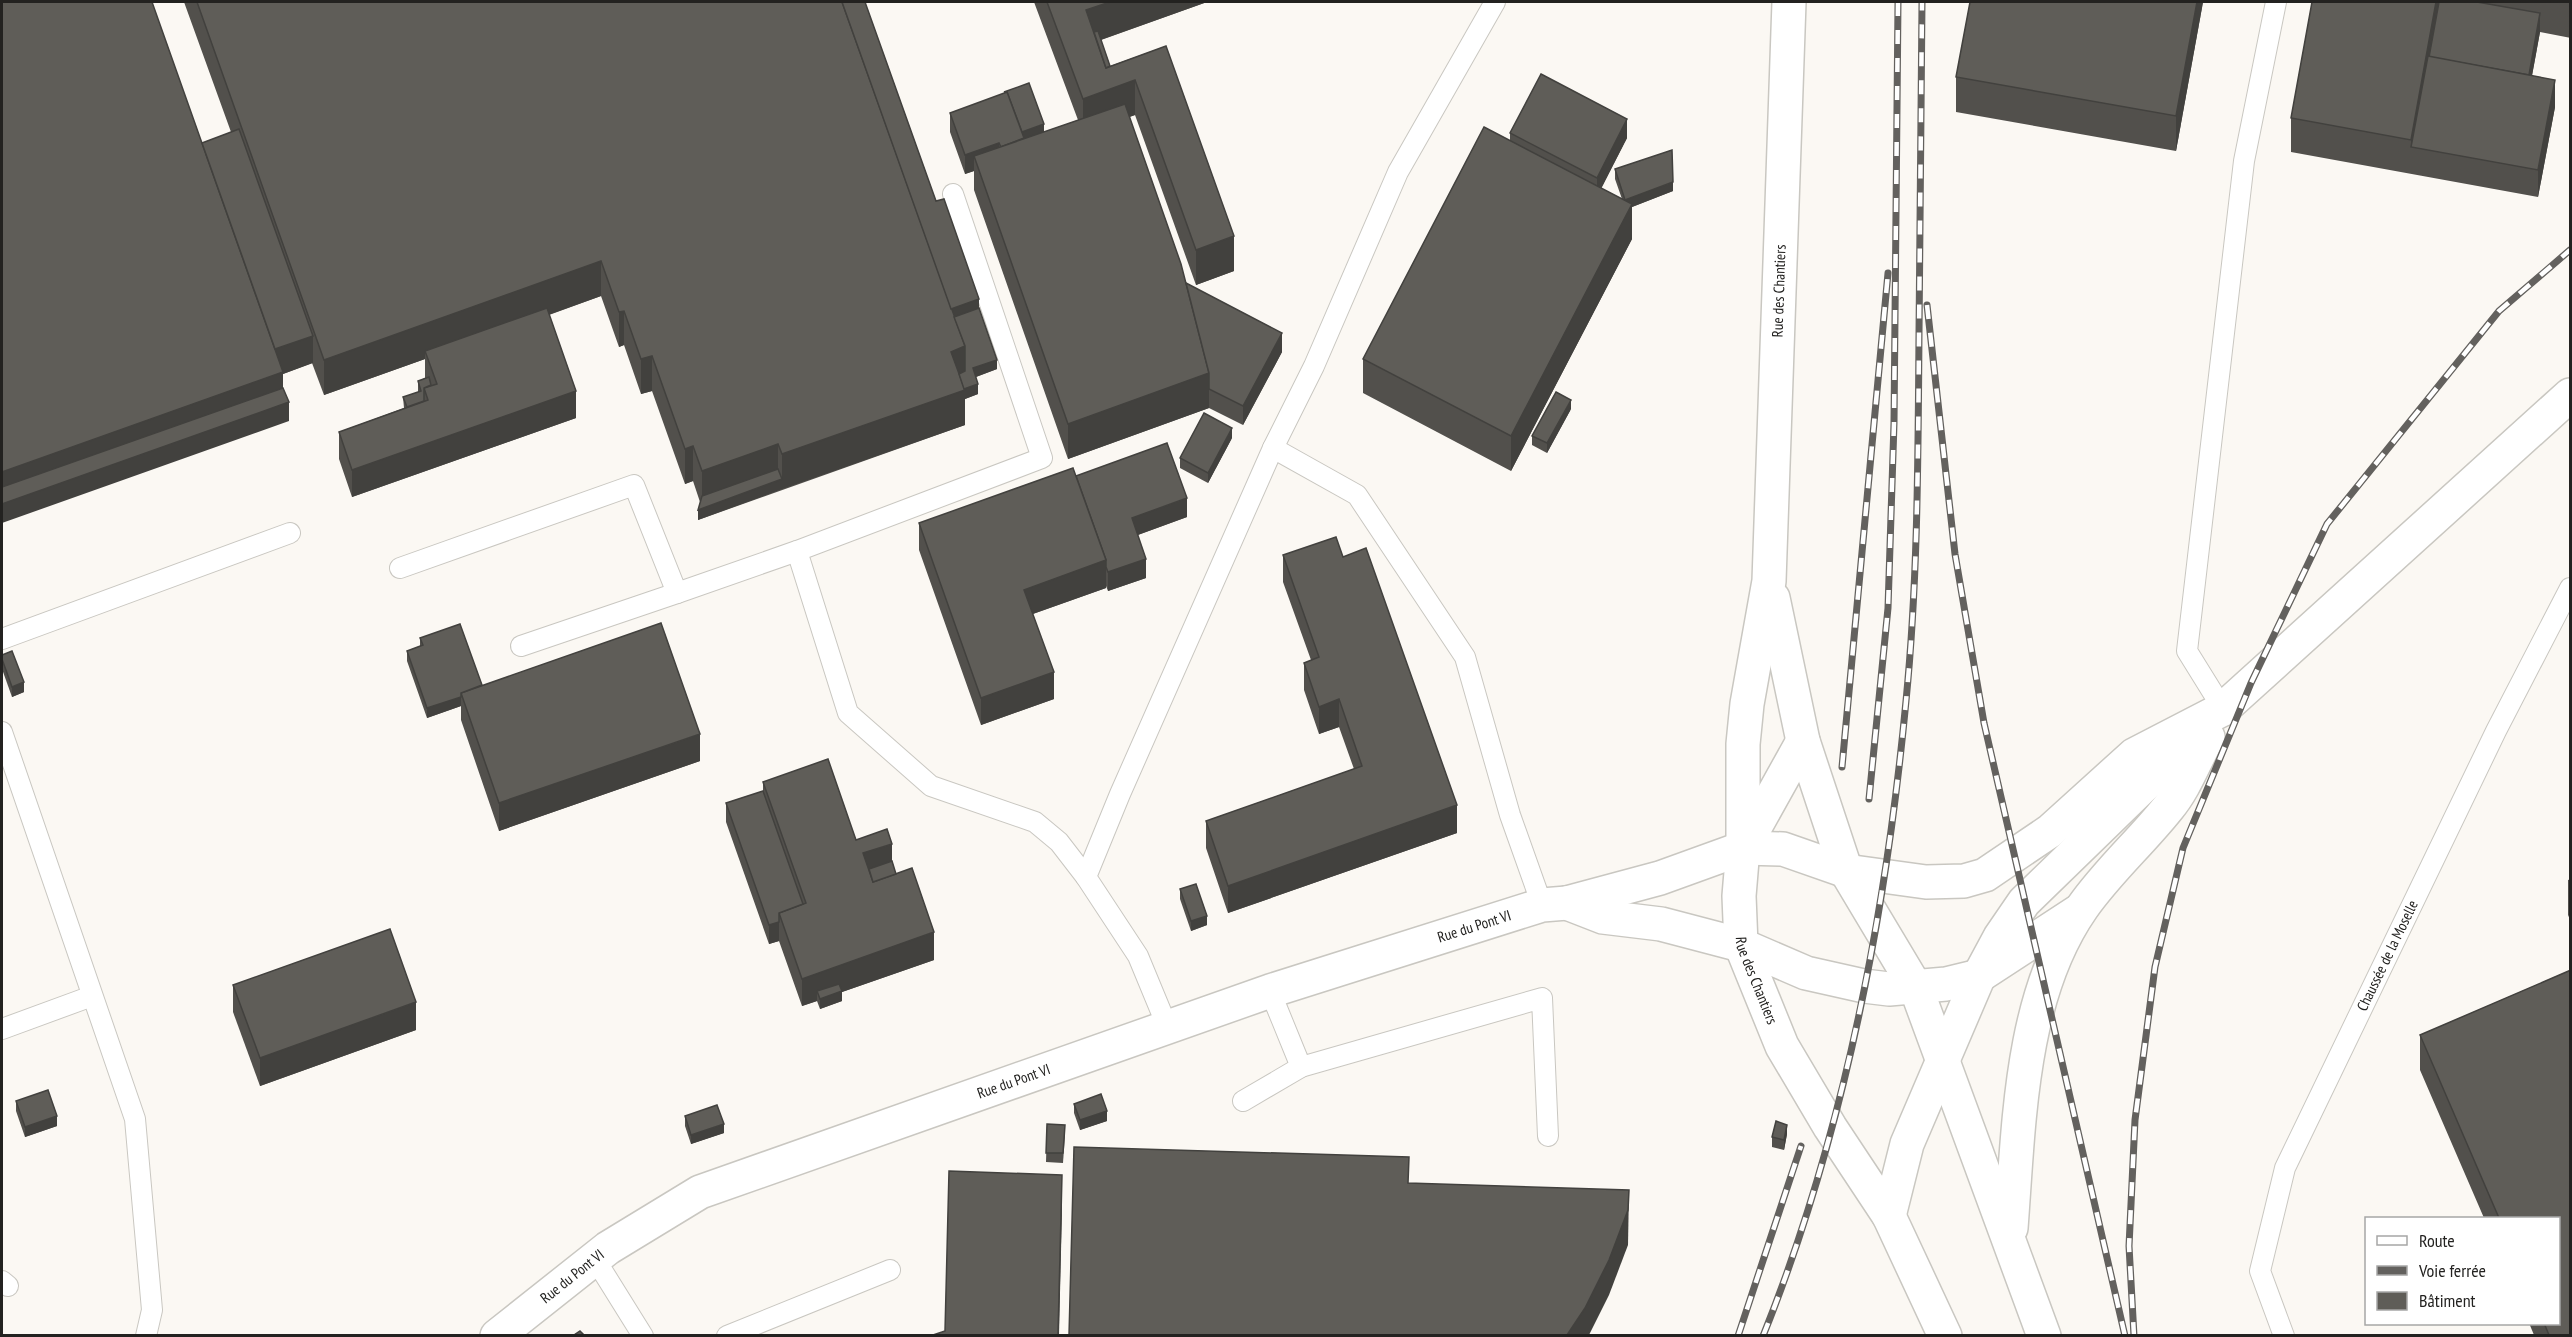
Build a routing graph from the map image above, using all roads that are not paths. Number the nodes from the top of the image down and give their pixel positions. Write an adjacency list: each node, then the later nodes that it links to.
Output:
1 (1495, 2): 6 (lane)
2 (1789, 2): 10 (street, Rue des Chantiers)
3 (2276, 2): 15 (lane)
4 (953, 194): 8 (lane)
5 (2571, 395): 15 (street)
6 (1273, 448): 20 (lane); 21 (lane)
7 (290, 533): 13 (lane)
8 (797, 551): 12 (lane); 20 (lane)
9 (400, 568): 12 (lane)
10 (1769, 581): 17 (street, Rue des Chantiers); 18 (street, Rue des Chantiers)
11 (2571, 588): 44 (lane, Chaussée de la Moselle)
12 (677, 593): 14 (lane)
13 (2, 639)
14 (521, 646)
15 (2223, 709): 19 (street); 22 (street); 24 (street)
16 (2, 732): 27 (lane)
17 (1803, 741): 18 (street); 19 (street, Rue des Chantiers)
18 (1743, 848): 19 (street); 21 (street, Rue du Pont VI); 23 (street, Rue des Chantiers)
19 (1846, 871): 25 (street, Rue des Chantiers)
20 (1086, 877): 28 (lane)
21 (1554, 904): 23 (street); 26 (street, Rue du Pont VI)
22 (2082, 908): 24 (street); 35 (street)
23 (1741, 945): 25 (street); 34 (street, Rue des Chantiers)
24 (1978, 976): 25 (street); 30 (street)
25 (1916, 988): 30 (street, Rue des Chantiers)
26 (1270, 991): 28 (street, Rue du Pont VI); 31 (lane)
27 (92, 996): 29 (lane); 38 (lane)
28 (1167, 1026): 36 (street, Rue du Pont VI)
29 (2, 1029)
30 (1944, 1060): 34 (street); 35 (street, Rue des Chantiers)
31 (1301, 1067): 32 (lane); 33 (lane)
32 (1243, 1101)
33 (1548, 1136)
34 (1889, 1216): 42 (street, Rue des Chantiers)
35 (2010, 1238): 43 (street, Rue des Chantiers)
36 (595, 1259): 39 (street, Rue du Pont VI); 40 (lane)
37 (890, 1270): 41 (lane)
38 (146, 1335)
39 (497, 1335)
40 (643, 1335)
41 (726, 1335)
42 (1945, 1335)
43 (2044, 1335)
44 (2283, 1335)

